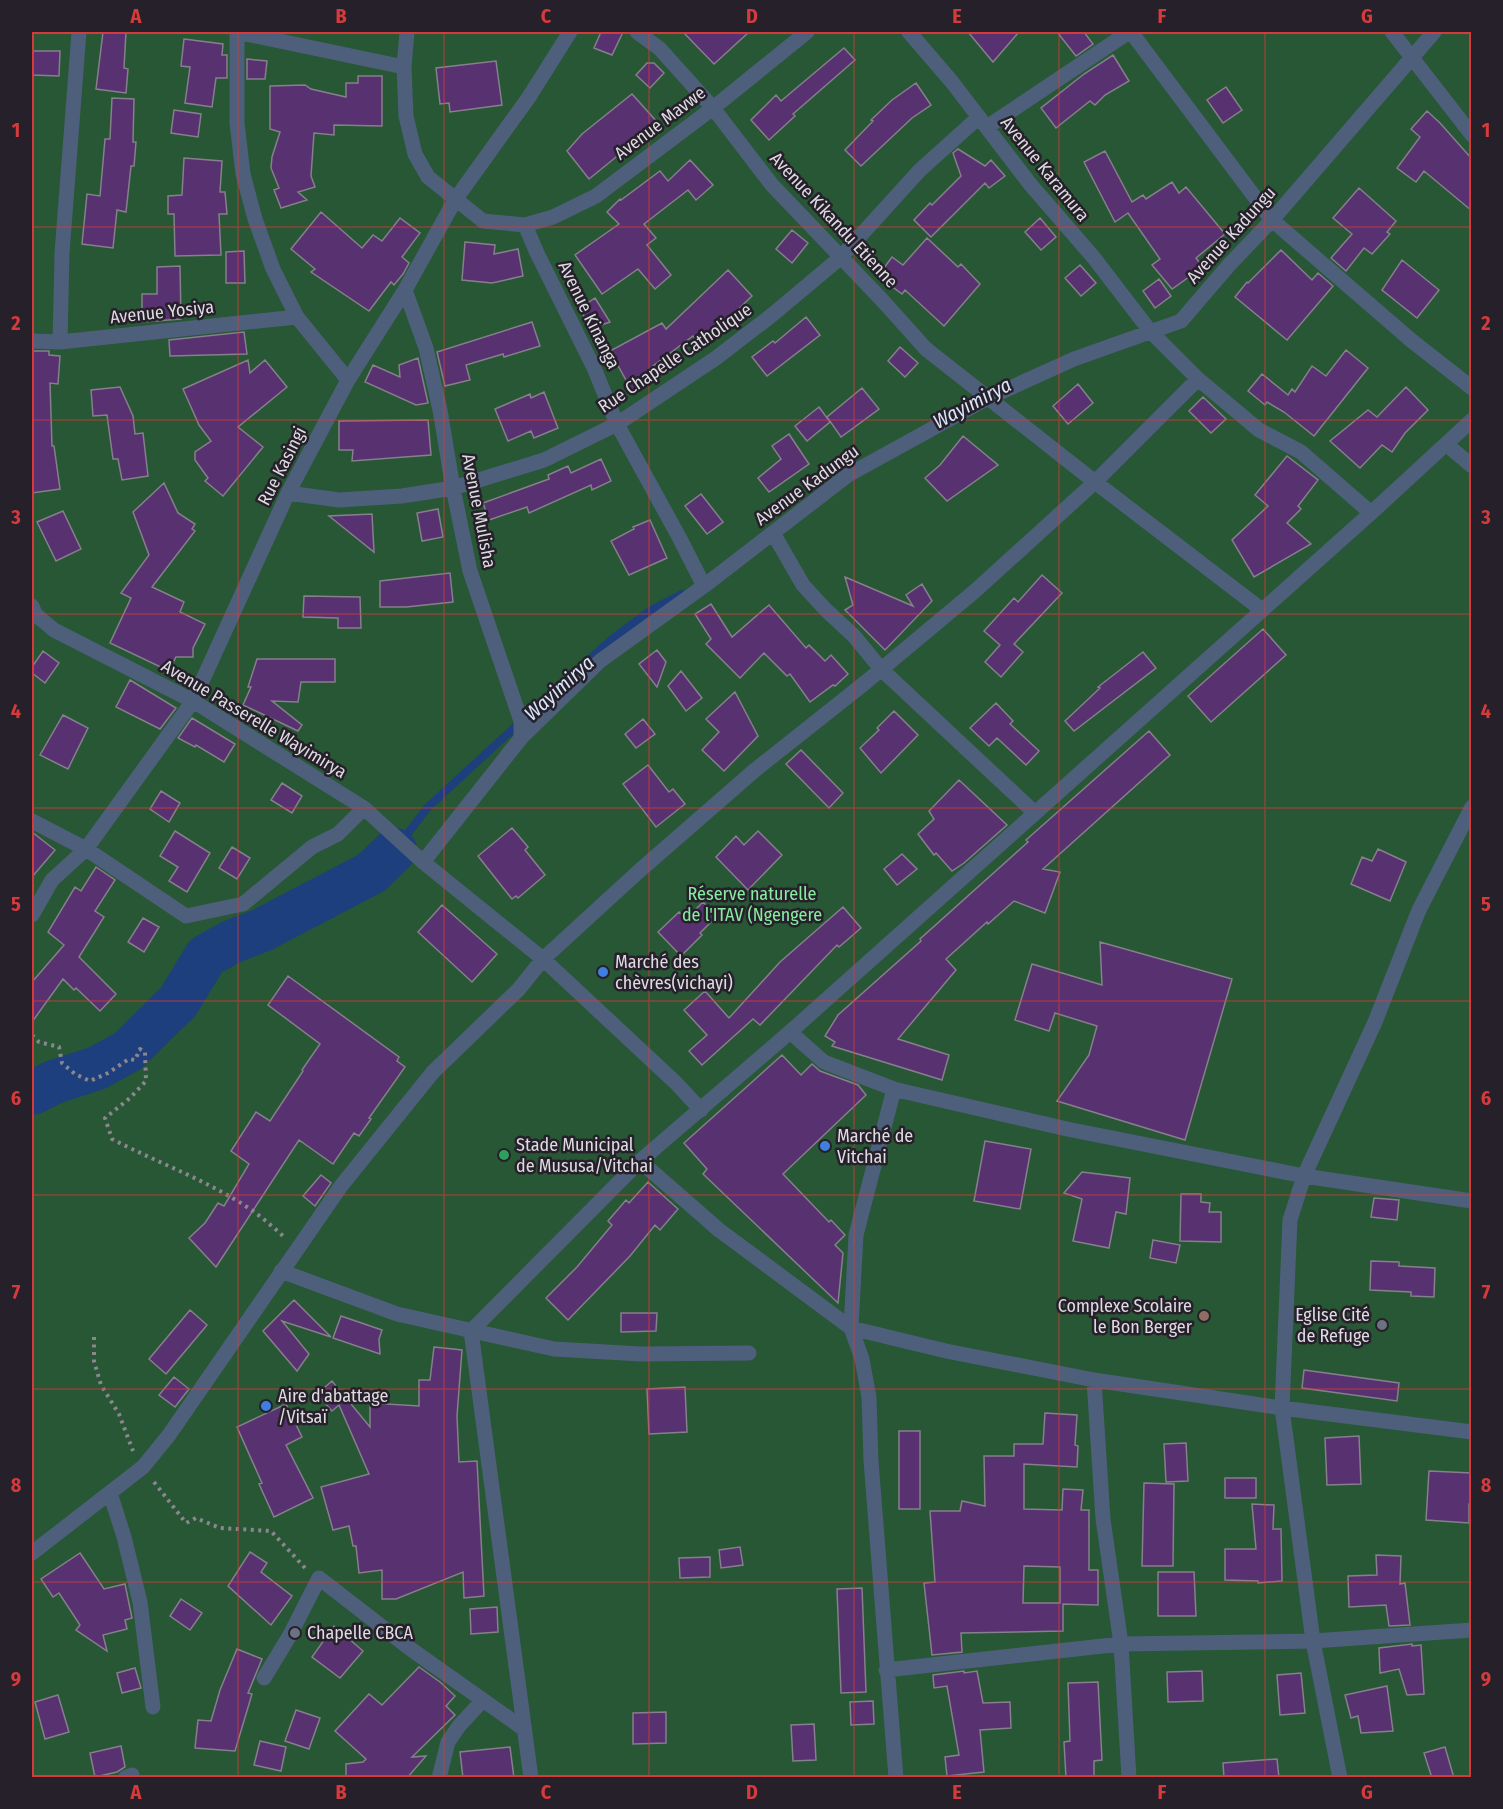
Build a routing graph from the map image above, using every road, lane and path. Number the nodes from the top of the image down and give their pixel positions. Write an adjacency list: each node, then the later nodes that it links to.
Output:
1 (80, 32): 24 (street)
2 (237, 32): 12 (street); 21 (street)
3 (408, 32): 12 (street)
4 (570, 32): 16 (street, Rue Kasingi)
5 (637, 32): 13 (street, Avenue Kikandu Etienne)
6 (807, 32): 13 (street, Avenue Mavwe)
7 (909, 32): 14 (street, Avenue Karamura)
8 (1130, 32): 14 (street, Rue Chapelle Catholique); 17 (street)
9 (1392, 32): 11 (street)
10 (1434, 32): 11 (street, Avenue Kadungu)
11 (1412, 56): 15 (street); 17 (street, Avenue Kadungu)
12 (404, 67): 16 (street)
13 (713, 108): 18 (street, Avenue Mavwe); 19 (street, Avenue Kikandu Etienne)
14 (983, 122): 19 (street, Rue Chapelle Catholique); 22 (street, Avenue Karamura)
15 (1472, 135)
16 (455, 200): 18 (street); 20 (street, Rue Kasingi)
17 (1272, 220): 22 (street, Avenue Kadungu); 27 (street)
18 (525, 225): 30 (street, Avenue Kinanga)
19 (840, 258): 28 (street, Avenue Kikandu Etienne); 30 (street, Rue Chapelle Catholique)
20 (405, 290): 26 (street, Rue Kasingi); 34 (street, Avenue Mulisha)
21 (297, 317): 24 (street, Avenue Yosiya); 26 (street)
22 (1150, 331): 25 (street, Avenue Karamura); 28 (street, Avenue Kadungu)
23 (32, 341): 24 (street, Avenue Yosiya)
24 (60, 342)
25 (1198, 379): 33 (street); 36 (street, Avenue Karamura)
26 (348, 380): 35 (street, Rue Kasingi)
27 (1472, 388)
28 (988, 398): 33 (street, Avenue Kikandu Etienne); 37 (street, Avenue Kadungu)
29 (1472, 420): 31 (street)
30 (617, 424): 34 (street, Rue Chapelle Catholique); 38 (street, Avenue Kinanga)
31 (1447, 444): 32 (street); 36 (street)
32 (1472, 466)
33 (1095, 482): 40 (street, Avenue Kikandu Etienne); 41 (street)
34 (453, 488): 35 (street, Rue Chapelle Catholique); 43 (street, Avenue Mulisha)
35 (288, 493): 42 (street, Rue Kasingi)
36 (1371, 513): 40 (street)
37 (772, 533): 38 (street, Avenue Kadungu); 41 (street)
38 (704, 586): 43 (street, Avenue Kadungu)
39 (32, 606): 42 (street, Avenue Passerelle Wayimirya)
40 (1262, 610): 46 (street)
41 (881, 669): 46 (street); 51 (street)
42 (193, 701): 45 (street, Avenue Passerelle Wayimirya); 48 (street, Rue Kasingi)
43 (521, 738): 49 (street, Avenue Kadungu)
44 (1472, 807): 57 (street)
45 (364, 808): 48 (street); 49 (street, Avenue Passerelle Wayimirya)
46 (1035, 813): 52 (street)
47 (32, 821): 48 (street)
48 (86, 849): 50 (street, Rue Kasingi)
49 (423, 862): 51 (street, Avenue Passerelle Wayimirya)
50 (32, 915)
51 (543, 959): 55 (street, Avenue Passerelle Wayimirya); 59 (street)
52 (790, 1032): 54 (street); 55 (street)
53 (32, 1035): 59 (path)
54 (894, 1089): 57 (street); 61 (street)
55 (700, 1110): 56 (street)
56 (640, 1161): 61 (street); 62 (street)
57 (1304, 1176): 58 (street); 66 (street)
58 (1472, 1201)
59 (298, 1247): 60 (street)
60 (281, 1271): 62 (street); 68 (street)
61 (851, 1328): 65 (street); 75 (street)
62 (471, 1331): 64 (street); 79 (street)
63 (93, 1337): 68 (path)
64 (749, 1353)
65 (1094, 1380): 66 (street); 74 (street)
66 (1282, 1408): 67 (street); 73 (street)
67 (1472, 1432)
68 (143, 1467): 69 (street); 71 (path)
69 (110, 1493): 70 (street); 78 (street)
70 (32, 1553)
71 (319, 1578): 76 (street); 77 (street)
72 (1472, 1630): 73 (street)
73 (1313, 1641): 74 (street); 84 (street)
74 (1121, 1644): 75 (street); 83 (street)
75 (886, 1670): 82 (street)
76 (264, 1678)
77 (482, 1701): 79 (street); 80 (street)
78 (153, 1707)
79 (524, 1729): 81 (street)
80 (439, 1778)
81 (531, 1778)
82 (896, 1778)
83 (1129, 1778)
84 (1340, 1778)

